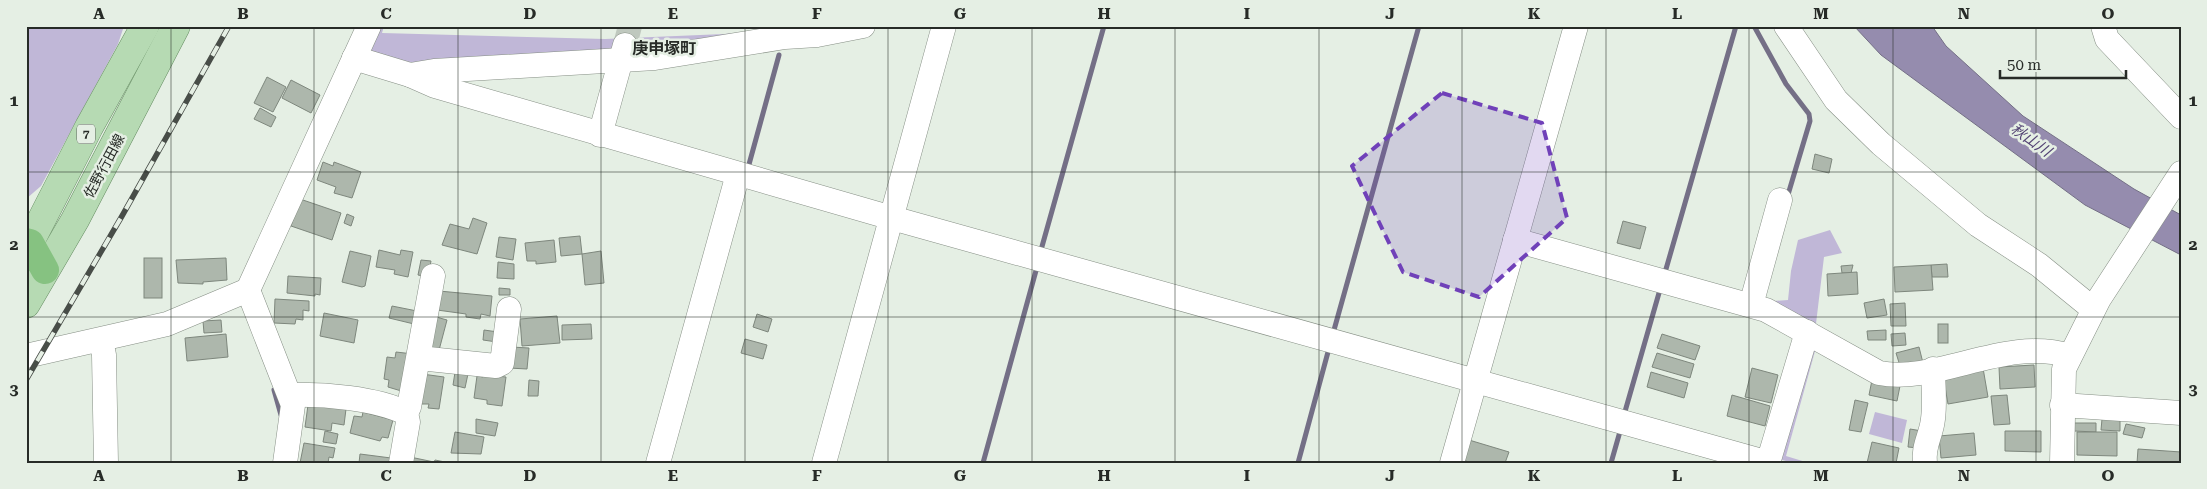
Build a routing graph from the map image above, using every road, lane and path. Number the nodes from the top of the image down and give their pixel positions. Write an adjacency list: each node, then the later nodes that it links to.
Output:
1 (145, 26): 19 (main road, 佐野行田線 / 7)
2 (176, 26): 19 (main road, 佐野行田線 / 7)
3 (368, 26): 10 (street)
4 (863, 26): 9 (street)
5 (944, 26): 17 (street)
6 (1576, 26): 18 (street)
7 (1786, 26): 23 (street)
8 (2102, 26): 12 (street)
9 (623, 52): 11 (street); 13 (street)
10 (354, 58): 11 (street); 21 (street)
11 (410, 75): 13 (street)
12 (2181, 117)
13 (600, 135): 15 (street)
14 (2181, 172): 23 (street)
15 (738, 174): 17 (street); 40 (street)
16 (1780, 200): 24 (street)
17 (892, 218): 32 (street); 41 (street)
18 (1515, 240): 24 (street); 32 (street)
19 (31, 254): 22 (main road, 佐野行田線 / 7)
20 (433, 276): 30 (street)
21 (248, 290): 27 (street); 33 (street)
22 (26, 304)
23 (2096, 304): 29 (street)
24 (1751, 305): 26 (street)
25 (509, 309): 30 (street)
26 (1806, 332): 31 (street); 43 (street)
27 (101, 340): 28 (street); 37 (street)
28 (26, 356)
29 (2069, 356): 31 (street); 34 (street)
30 (419, 358): 35 (street)
31 (1933, 369): 44 (street)
32 (1475, 380): 42 (street); 43 (street)
33 (290, 395): 35 (street); 38 (street)
34 (2062, 405): 36 (street); 45 (street)
35 (406, 413): 39 (street)
36 (2181, 413)
37 (106, 463)
38 (285, 463)
39 (401, 463)
40 (658, 463)
41 (824, 463)
42 (1452, 463)
43 (1769, 463)
44 (1925, 463)
45 (2062, 463)

